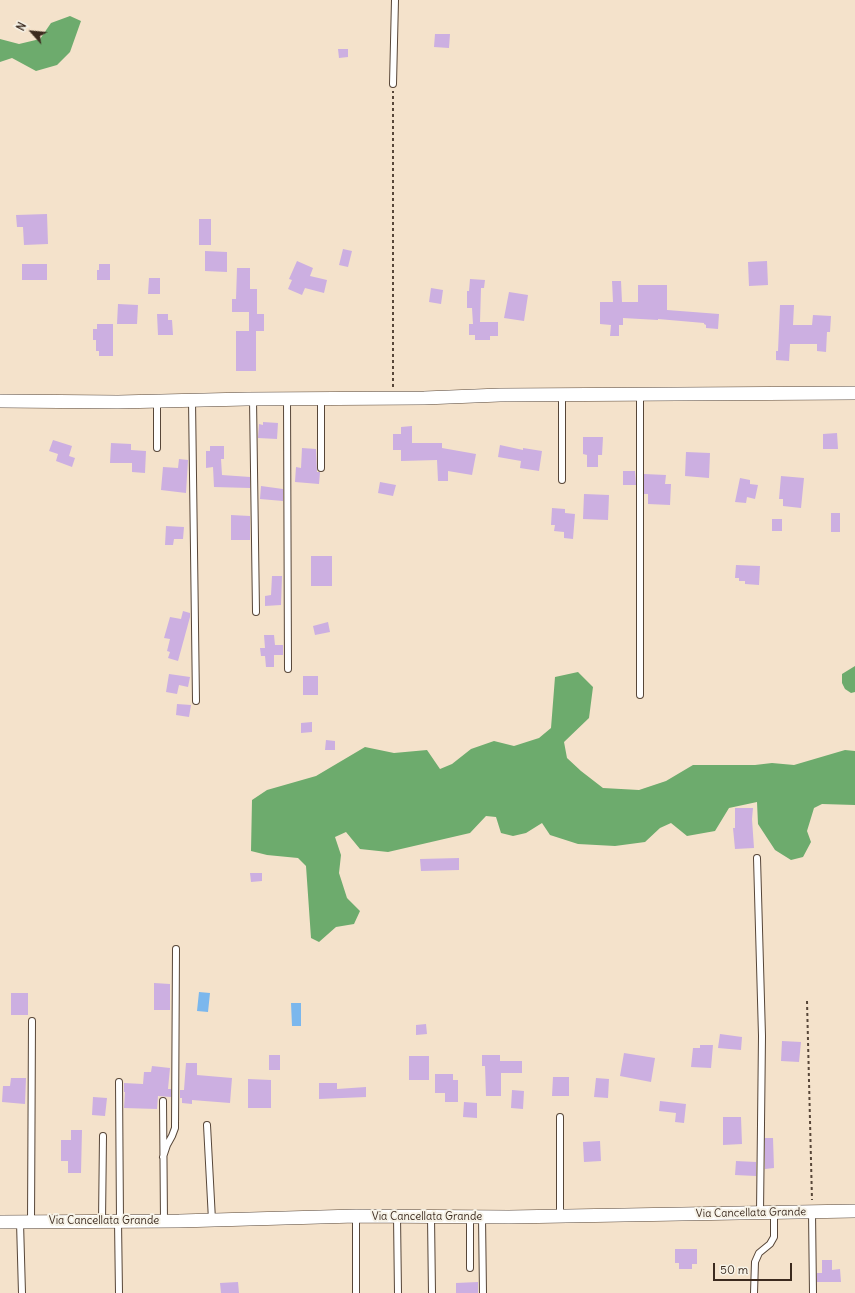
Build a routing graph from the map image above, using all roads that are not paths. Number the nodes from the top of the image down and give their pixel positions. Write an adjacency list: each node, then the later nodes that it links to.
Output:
1 (395, 0): 2 (lane)
2 (393, 84)
3 (562, 394): 4 (street); 8 (street); 14 (lane)
4 (640, 394): 5 (street); 17 (lane)
5 (855, 394)
6 (253, 399): 7 (street); 9 (street); 15 (lane)
7 (287, 399): 8 (street); 16 (lane)
8 (321, 399): 13 (lane)
9 (192, 400): 11 (street); 18 (lane)
10 (0, 401): 11 (street)
11 (157, 401): 12 (lane)
12 (157, 448)
13 (321, 468)
14 (562, 480)
15 (256, 612)
16 (288, 669)
17 (640, 695)
18 (196, 701)
19 (757, 858): 29 (lane)
20 (176, 949): 27 (lane)
21 (32, 1021): 41 (lane)
22 (119, 1082): 38 (lane)
23 (163, 1101): 27 (lane)
24 (560, 1117): 34 (lane)
25 (207, 1125): 37 (lane)
26 (103, 1136): 42 (lane)
27 (164, 1157): 39 (lane)
28 (855, 1211): 31 (street, Via Cancellata Grande)
29 (760, 1212): 30 (street, Via Cancellata Grande); 34 (street, Via Cancellata Grande)
30 (774, 1212): 31 (street, Via Cancellata Grande); 50 (lane)
31 (812, 1212): 51 (lane)
32 (356, 1216): 33 (street, Via Cancellata Grande); 37 (street, Via Cancellata Grande); 46 (lane)
33 (397, 1216): 35 (street, Via Cancellata Grande); 47 (lane)
34 (560, 1216): 36 (street, Via Cancellata Grande)
35 (431, 1217): 36 (street, Via Cancellata Grande); 48 (lane)
36 (476, 1217): 43 (lane); 49 (lane)
37 (212, 1220): 39 (street, Via Cancellata Grande)
38 (119, 1221): 39 (street, Via Cancellata Grande); 42 (street, Via Cancellata Grande); 45 (lane)
39 (164, 1221)
40 (0, 1222): 41 (street, Via Cancellata Grande)
41 (25, 1222): 42 (street, Via Cancellata Grande); 44 (lane)
42 (102, 1222)
43 (470, 1268)
44 (22, 1293)
45 (119, 1293)
46 (356, 1293)
47 (398, 1293)
48 (432, 1293)
49 (483, 1293)
50 (754, 1293)
51 (813, 1293)

